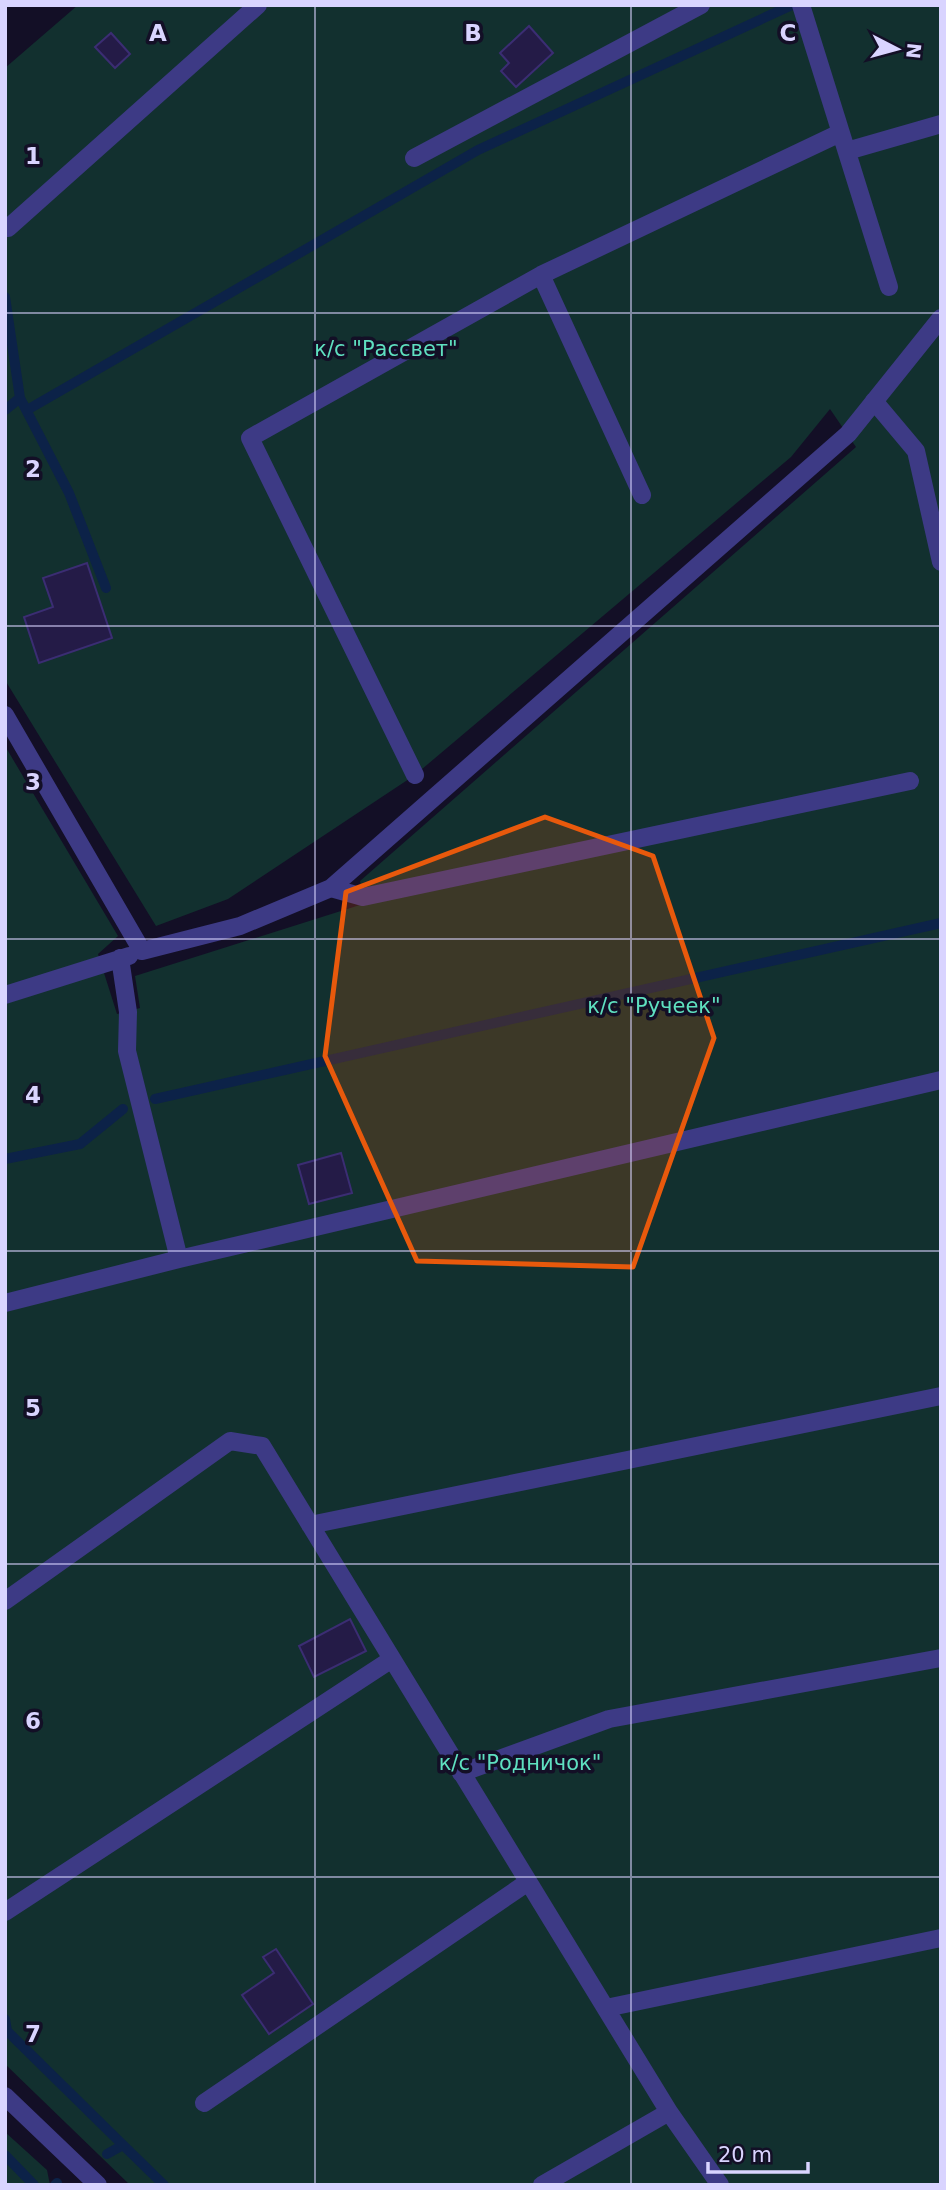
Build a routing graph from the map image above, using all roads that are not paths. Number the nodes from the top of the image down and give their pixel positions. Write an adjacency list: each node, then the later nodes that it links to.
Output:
1 (258, 5): 7 (lane)
2 (702, 5): 6 (lane)
3 (801, 5): 5 (lane)
4 (941, 124): 5 (lane)
5 (844, 142): 8 (lane); 9 (lane)
6 (414, 158)
7 (8, 228)
8 (541, 275): 12 (lane); 15 (lane)
9 (889, 287)
10 (941, 318): 11 (lane)
11 (874, 401): 13 (lane); 17 (lane)
12 (642, 495)
13 (941, 562)
14 (5, 715): 18 (lane)
15 (415, 775)
16 (910, 781): 17 (lane)
17 (331, 888): 18 (lane)
18 (142, 951): 19 (lane)
19 (120, 958): 20 (lane); 22 (lane)
20 (5, 995)
21 (941, 1080): 22 (lane)
22 (179, 1259): 23 (lane)
23 (5, 1303)
24 (941, 1396): 25 (lane)
25 (310, 1525): 26 (lane); 28 (lane)
26 (5, 1601)
27 (941, 1658): 29 (lane)
28 (392, 1659): 29 (lane); 31 (lane)
29 (461, 1773): 30 (lane)
30 (528, 1882): 33 (lane); 35 (lane)
31 (5, 1912)
32 (941, 1938): 33 (lane)
33 (606, 2008): 36 (lane)
34 (5, 2096): 37 (lane)
35 (204, 2103)
36 (669, 2112): 38 (lane); 39 (lane)
37 (98, 2185)
38 (542, 2185)
39 (720, 2185)

